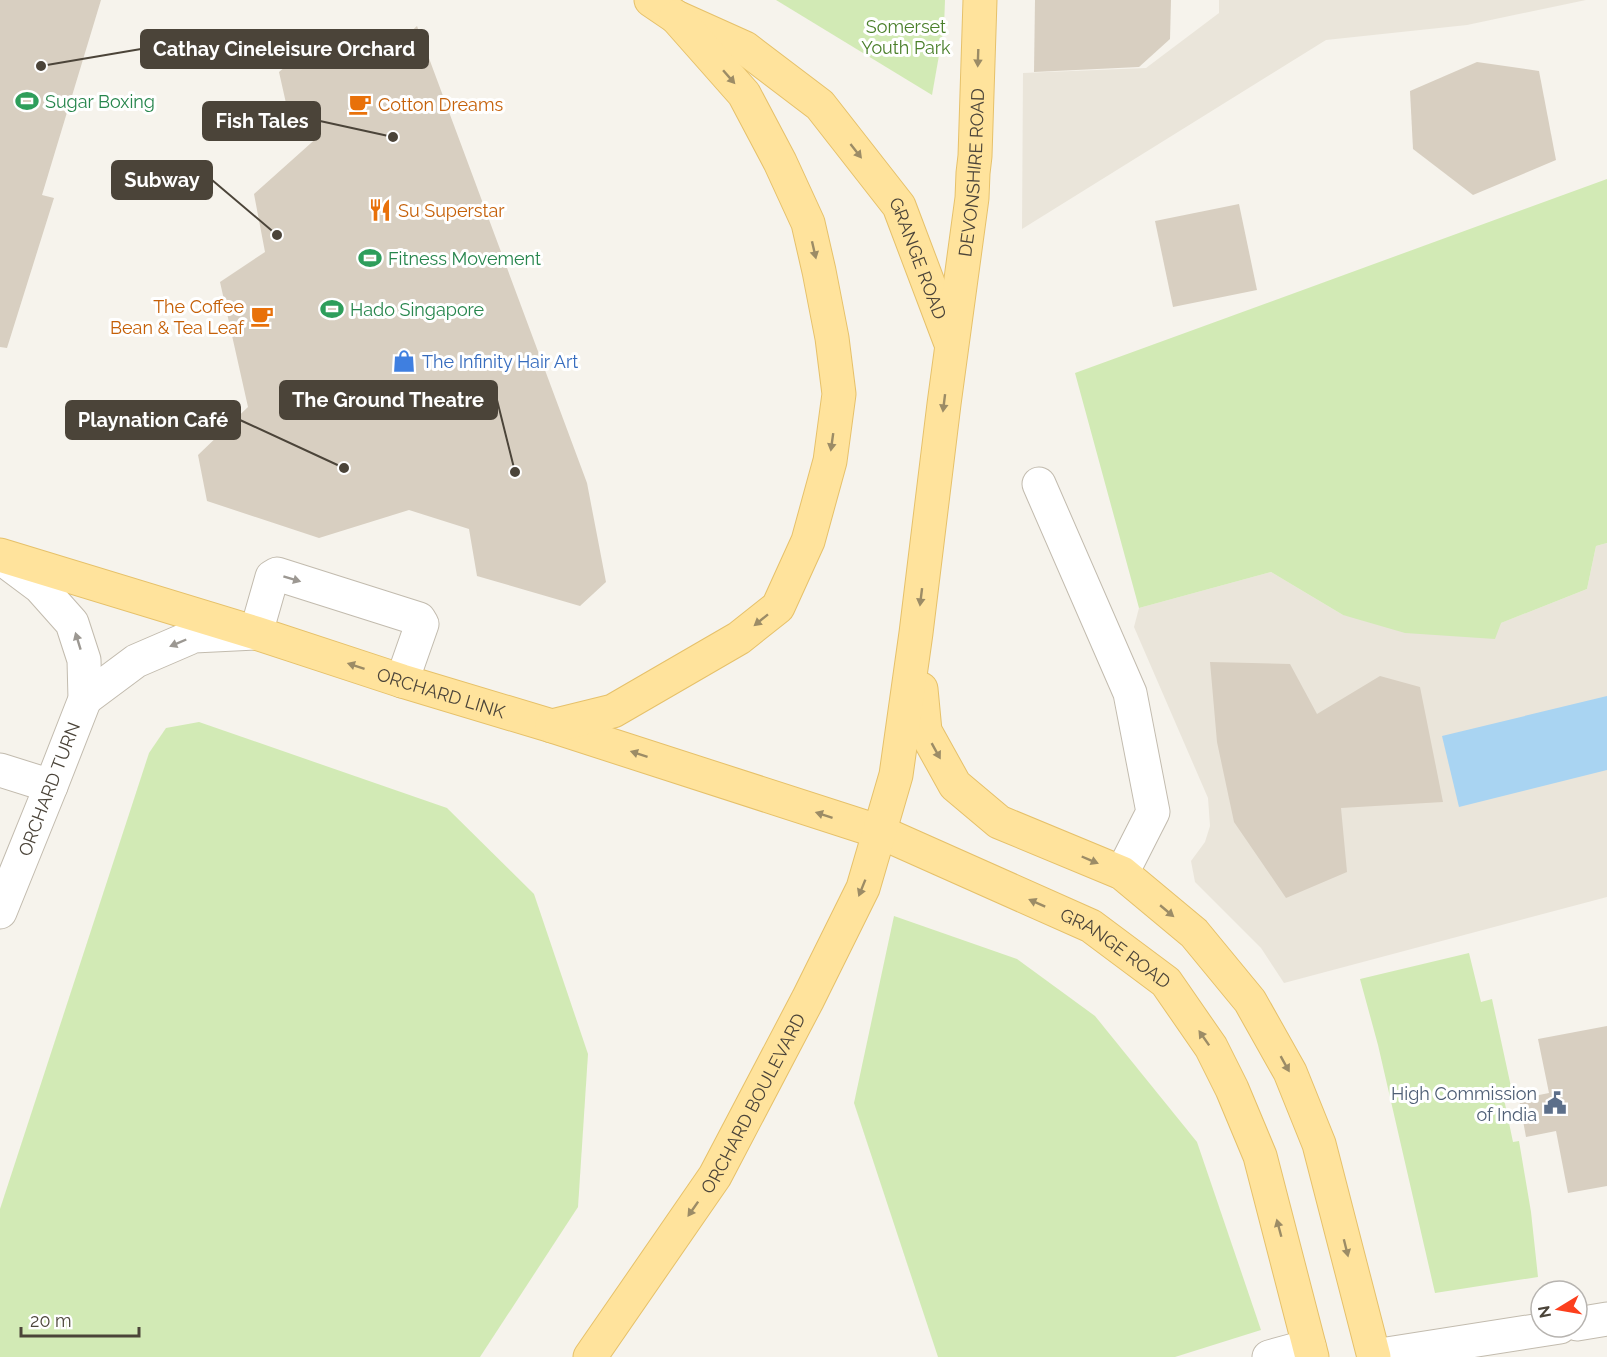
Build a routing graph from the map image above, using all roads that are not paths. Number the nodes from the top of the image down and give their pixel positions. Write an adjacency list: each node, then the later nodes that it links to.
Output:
1 (980, 0): 3 (main road, DEVONSHIRE ROAD, one-way to 3)
2 (664, 8): 3 (main road, GRANGE ROAD, one-way to 3); 10 (main road, one-way to 10)
3 (952, 345): 7 (main road, GRANGE ROAD, one-way to 7)
4 (1039, 484): 14 (street)
5 (0, 556): 6 (main road, ORCHARD LINK); 9 (street, ORCHARD TURN, one-way to 5)
6 (256, 633): 8 (main road, ORCHARD LINK, one-way to 6); 8 (street, one-way to 8); 9 (street, ORCHARD TURN, one-way to 9)
7 (916, 633): 13 (main road, GRANGE ROAD); 14 (main road, GRANGE ROAD, one-way to 14)
8 (402, 681): 10 (main road, ORCHARD LINK)
9 (84, 699): 12 (street, ORCHARD TURN)
10 (552, 726): 13 (main road, ORCHARD LINK, one-way to 10)
11 (0, 770): 12 (street)
12 (51, 786): 15 (street, ORCHARD TURN)
13 (880, 832): 19 (main road, GRANGE ROAD, one-way to 13); 21 (main road, ORCHARD BOULEVARD, one-way to 21)
14 (1122, 873): 20 (main road, GRANGE ROAD, one-way to 20)
15 (0, 912)
16 (1607, 1319): 17 (street)
17 (1589, 1322)
18 (1529, 1332): 20 (street)
19 (1311, 1351): 22 (street)
20 (1374, 1356)
21 (591, 1357)
22 (1269, 1357)

